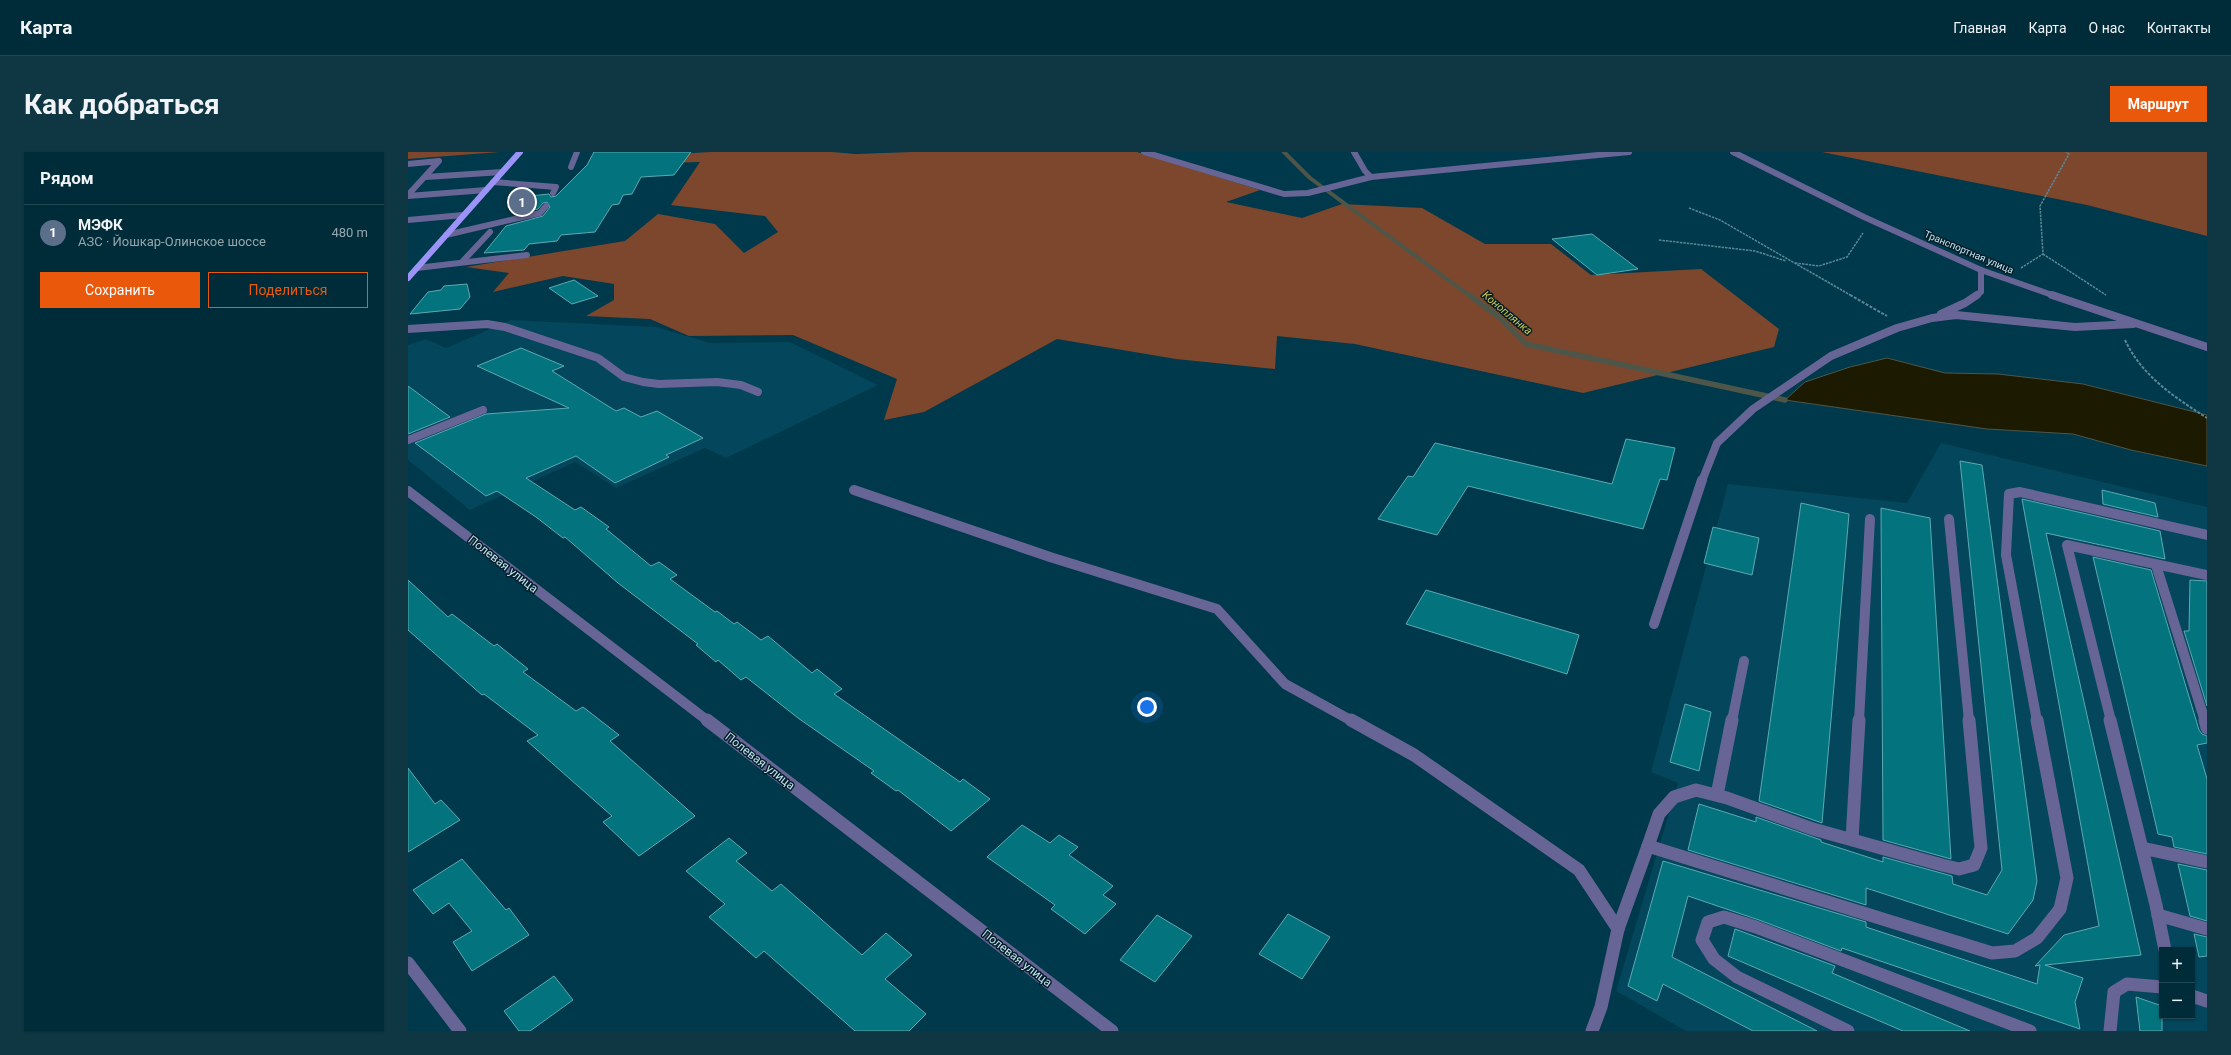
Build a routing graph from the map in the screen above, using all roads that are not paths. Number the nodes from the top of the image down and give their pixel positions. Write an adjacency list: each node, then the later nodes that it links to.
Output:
1 (520, 152): 10 (main road)
2 (577, 152): 9 (street)
3 (1144, 152): 11 (street)
4 (1354, 152): 11 (street)
5 (1629, 152): 11 (street)
6 (1727, 152): 7 (street, Транспортная улица)
7 (1735, 153): 25 (street, Транспортная улица)
8 (408, 164): 12 (street)
9 (571, 167)
10 (502, 172): 12 (street); 13 (main road)
11 (1371, 177)
12 (426, 178): 16 (street)
13 (492, 182): 14 (main road); 15 (street)
14 (486, 190): 16 (street); 18 (main road)
15 (553, 194)
16 (408, 195)
17 (546, 206): 21 (street)
18 (463, 215): 19 (street); 21 (main road)
19 (408, 220)
20 (490, 232): 23 (street)
21 (446, 235): 24 (main road)
22 (527, 255): 23 (street)
23 (462, 262): 24 (street)
24 (417, 268): 26 (main road)
25 (1981, 270): 27 (street); 28 (street, Транспортная улица)
26 (408, 278)
27 (1932, 318): 28 (street); 41 (street)
28 (2133, 324): 30 (street, Транспортная улица)
29 (408, 329): 31 (street)
30 (2207, 347)
31 (758, 392)
32 (484, 410): 33 (street)
33 (408, 440)
34 (854, 490): 50 (street)
35 (408, 491): 58 (street, Полевая улица)
36 (1949, 519): 45 (street)
37 (1870, 520): 45 (street)
38 (2207, 535): 46 (street)
39 (2156, 565): 40 (street); 43 (street); 47 (street)
40 (2207, 575)
41 (1654, 624)
42 (1744, 661): 44 (street)
43 (2207, 728)
44 (1717, 795): 45 (street); 46 (street)
45 (1852, 839)
46 (1648, 846): 50 (street)
47 (2142, 848): 48 (street); 49 (street)
48 (2207, 862)
49 (2158, 915): 51 (street); 52 (street)
50 (1618, 929): 59 (street)
51 (2207, 929)
52 (2164, 947)
53 (408, 963): 57 (street)
54 (2159, 987): 62 (street)
55 (2195, 997): 56 (street)
56 (2207, 1001)
57 (460, 1031)
58 (1112, 1031)
59 (1592, 1031)
60 (1848, 1031): 61 (street)
61 (2030, 1031)
62 (2110, 1031)

